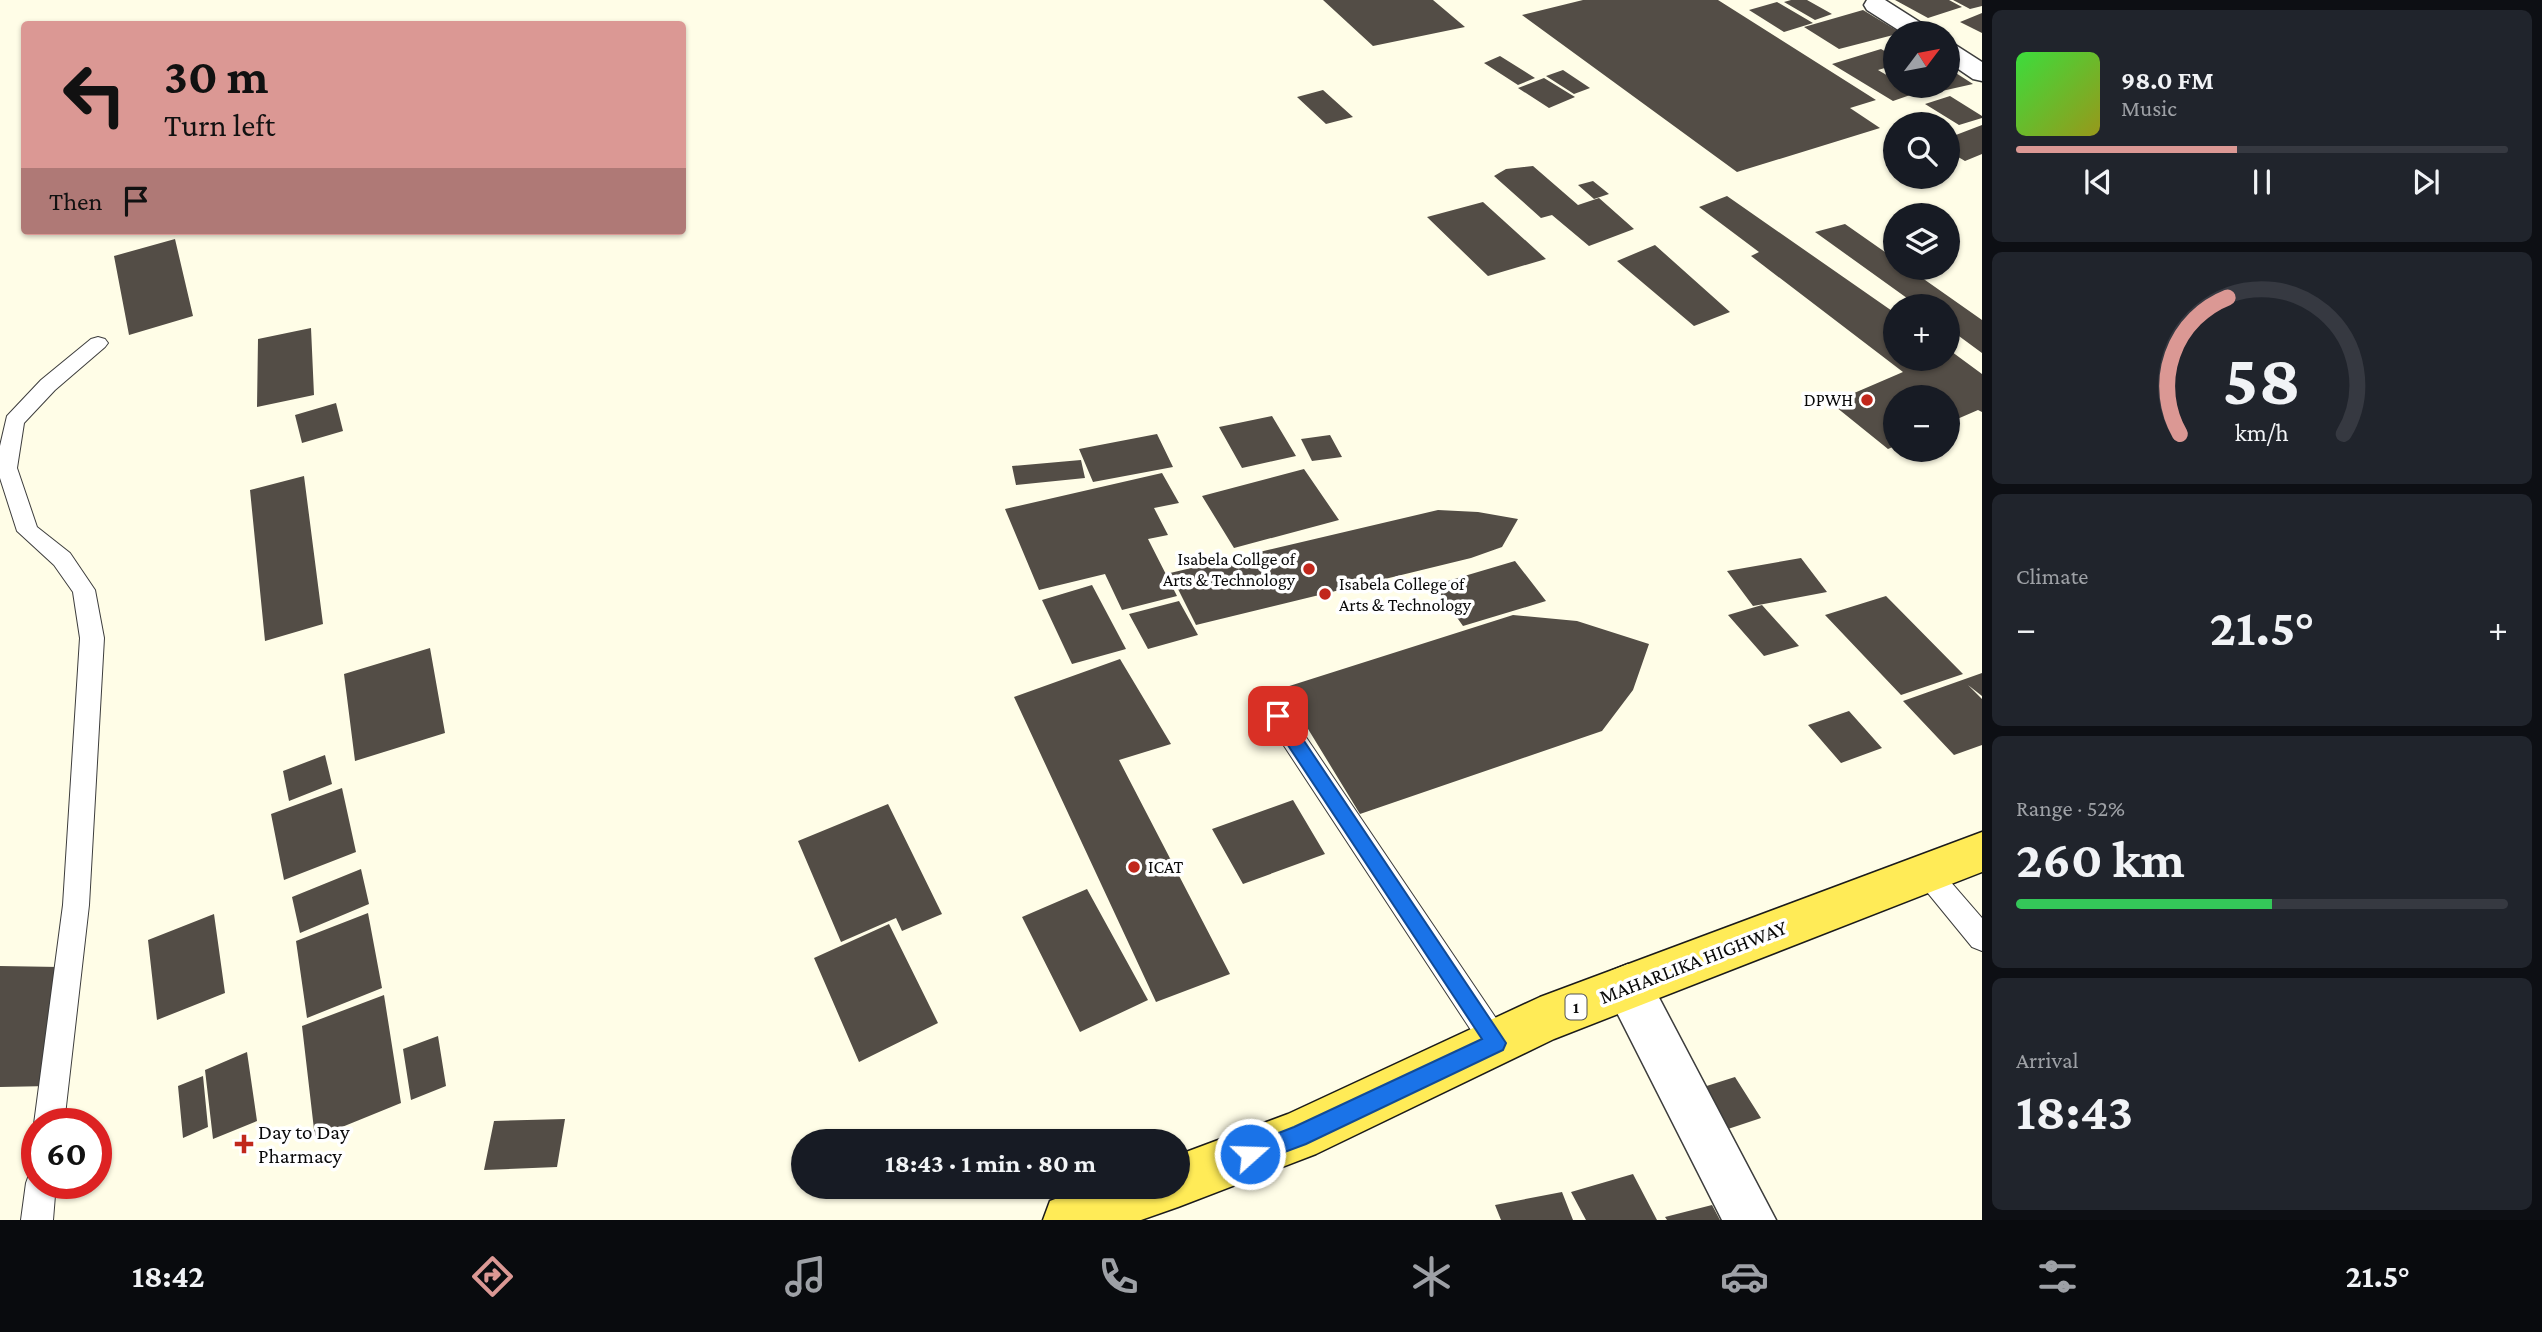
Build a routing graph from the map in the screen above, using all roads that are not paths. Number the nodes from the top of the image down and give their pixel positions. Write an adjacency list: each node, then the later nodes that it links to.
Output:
1 (1876, 5): 2 (street)
2 (1901, 21)
3 (1960, 59): 4 (street)
4 (1982, 73)
5 (98, 343): 12 (lane)
6 (1278, 716): 11 (lane)
7 (1982, 852): 8 (main road, MAHARLIKA HIGHWAY / 1)
8 (1927, 873): 9 (lane); 10 (main road, MAHARLIKA HIGHWAY / 1)
9 (1982, 938)
10 (1628, 986): 11 (main road, MAHARLIKA HIGHWAY / 1); 18 (street)
11 (1496, 1043): 13 (main road, MAHARLIKA HIGHWAY / 1)
12 (51, 1108)
13 (1190, 1176)
14 (39, 1199): 16 (lane)
15 (1127, 1199): 17 (main road)
16 (37, 1220)
17 (1069, 1220)
18 (1750, 1220)

